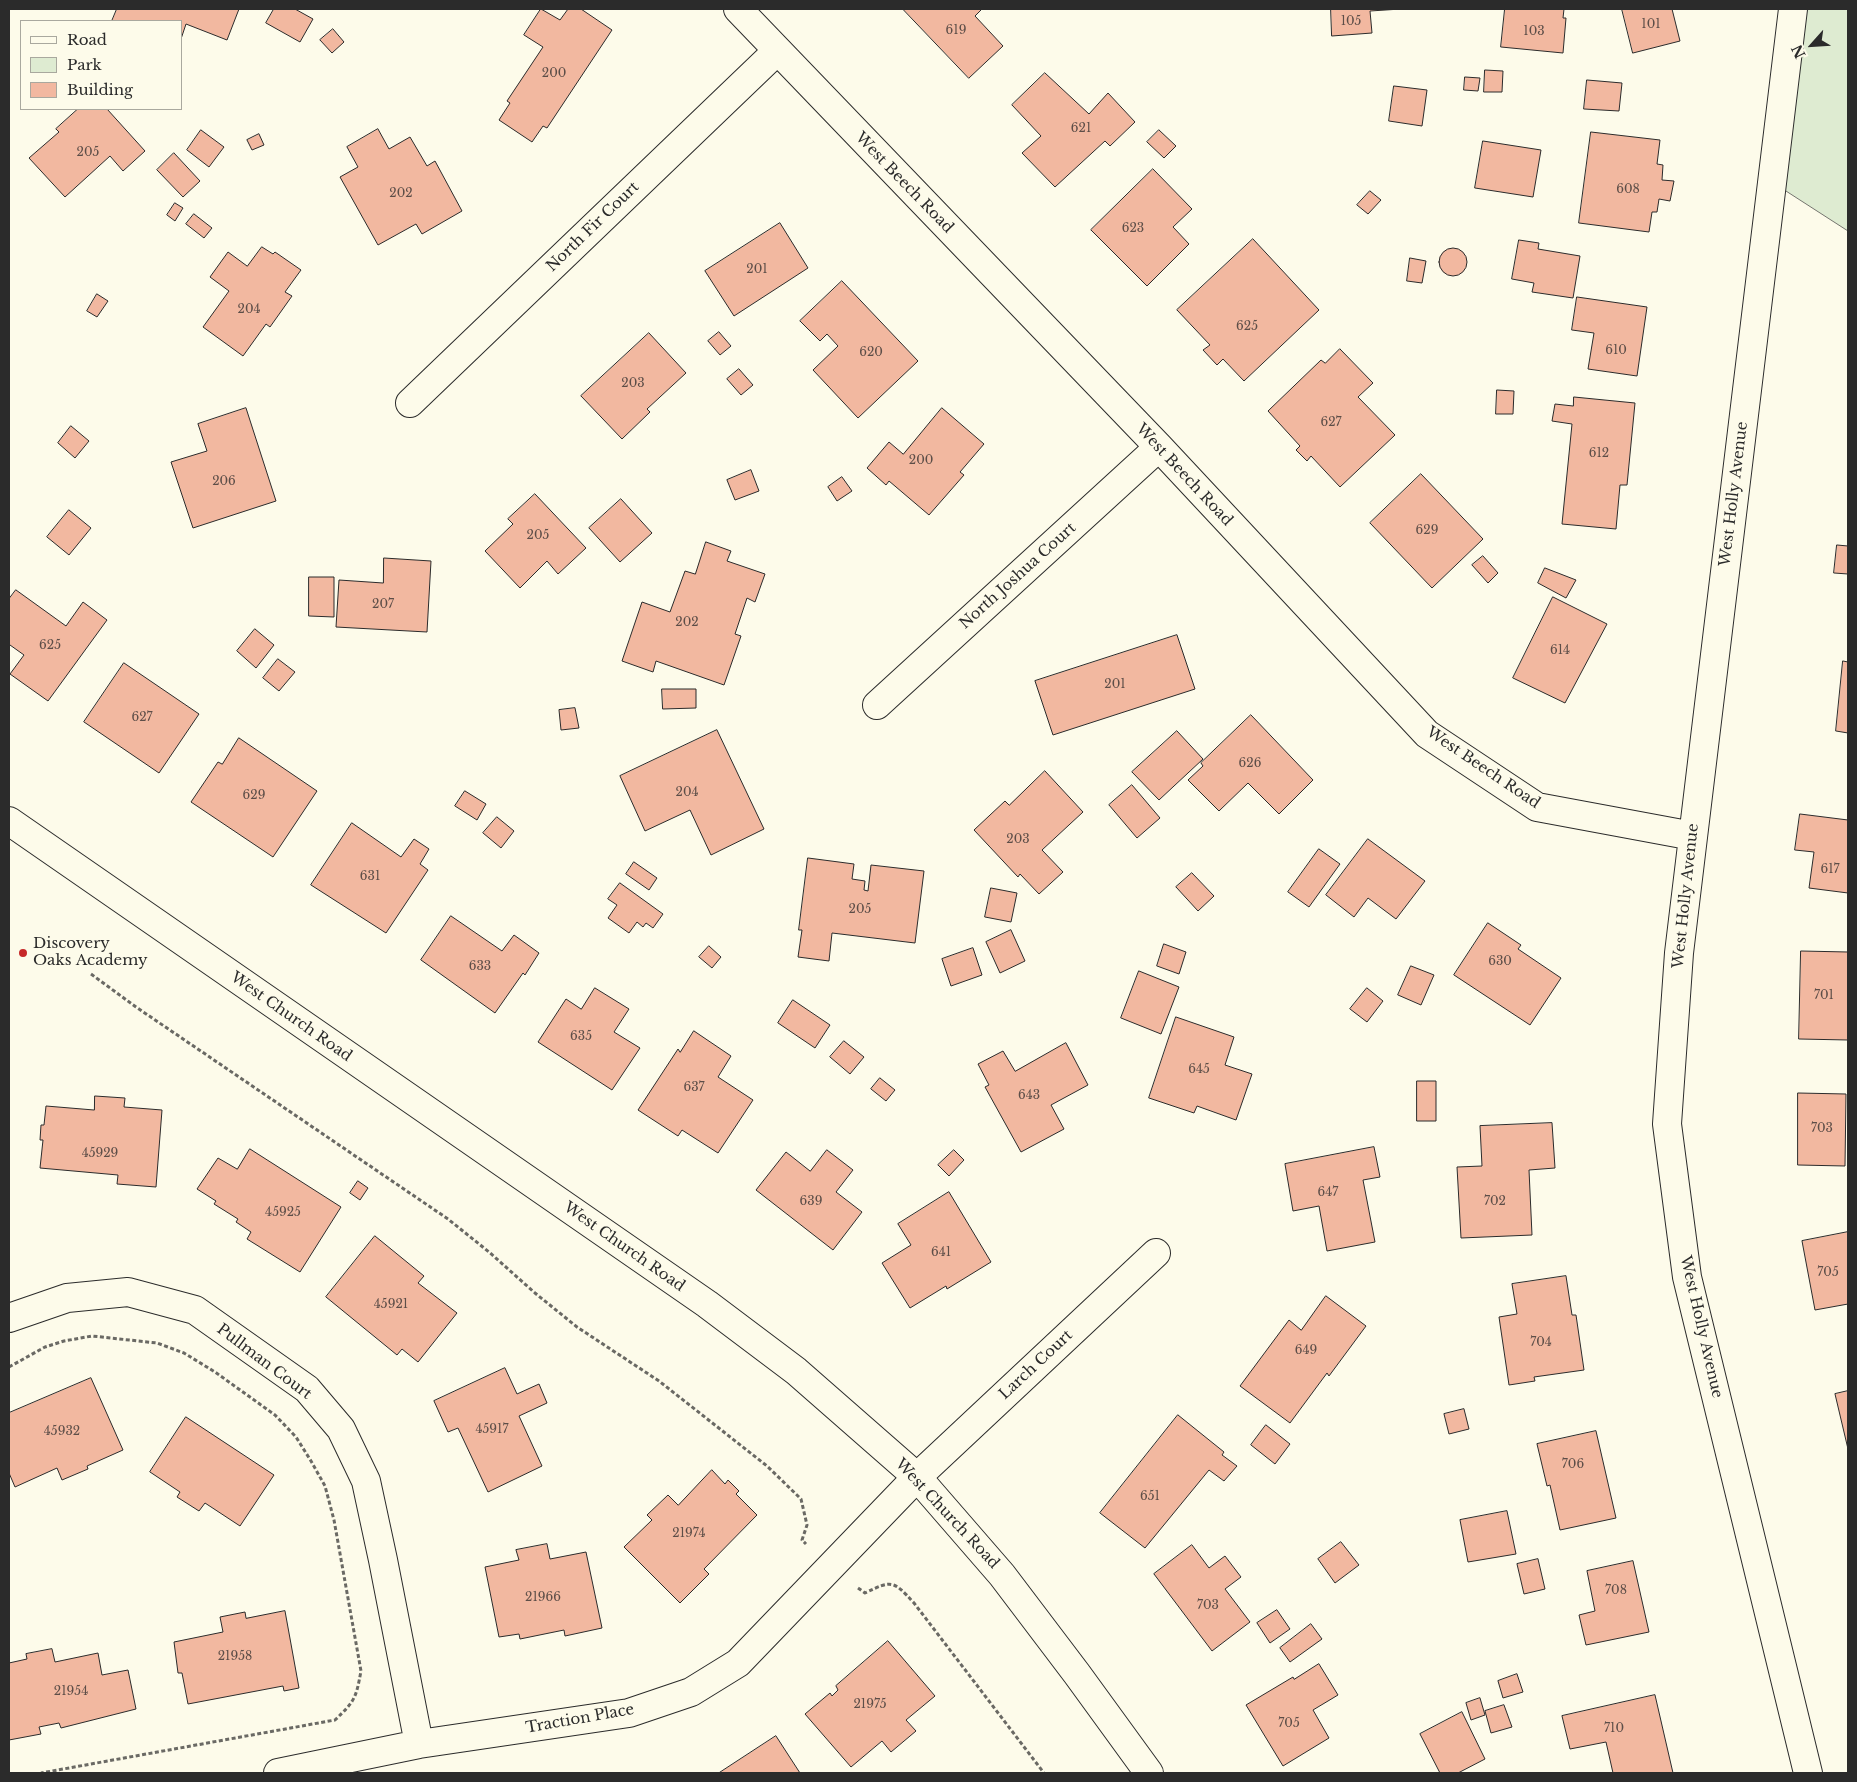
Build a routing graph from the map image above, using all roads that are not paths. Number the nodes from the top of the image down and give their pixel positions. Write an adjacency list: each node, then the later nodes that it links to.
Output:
1 (738, 9): 3 (street, West Beech Road)
2 (1793, 9): 8 (street, West Holly Avenue)
3 (777, 51): 4 (street, North Fir Court); 5 (street, West Beech Road)
4 (410, 403)
5 (1159, 447): 6 (street, North Joshua Court); 8 (street, West Beech Road)
6 (877, 704)
7 (9, 821): 11 (street, West Church Road)
8 (1693, 836): 15 (street, West Holly Avenue)
9 (1156, 1253): 11 (street, Larch Court)
10 (9, 1318): 12 (street, Pullman Court)
11 (917, 1478): 12 (street, Traction Place); 14 (street, West Church Road)
12 (419, 1744): 13 (street, Traction Place)
13 (278, 1773)
14 (1148, 1773)
15 (1808, 1773)

